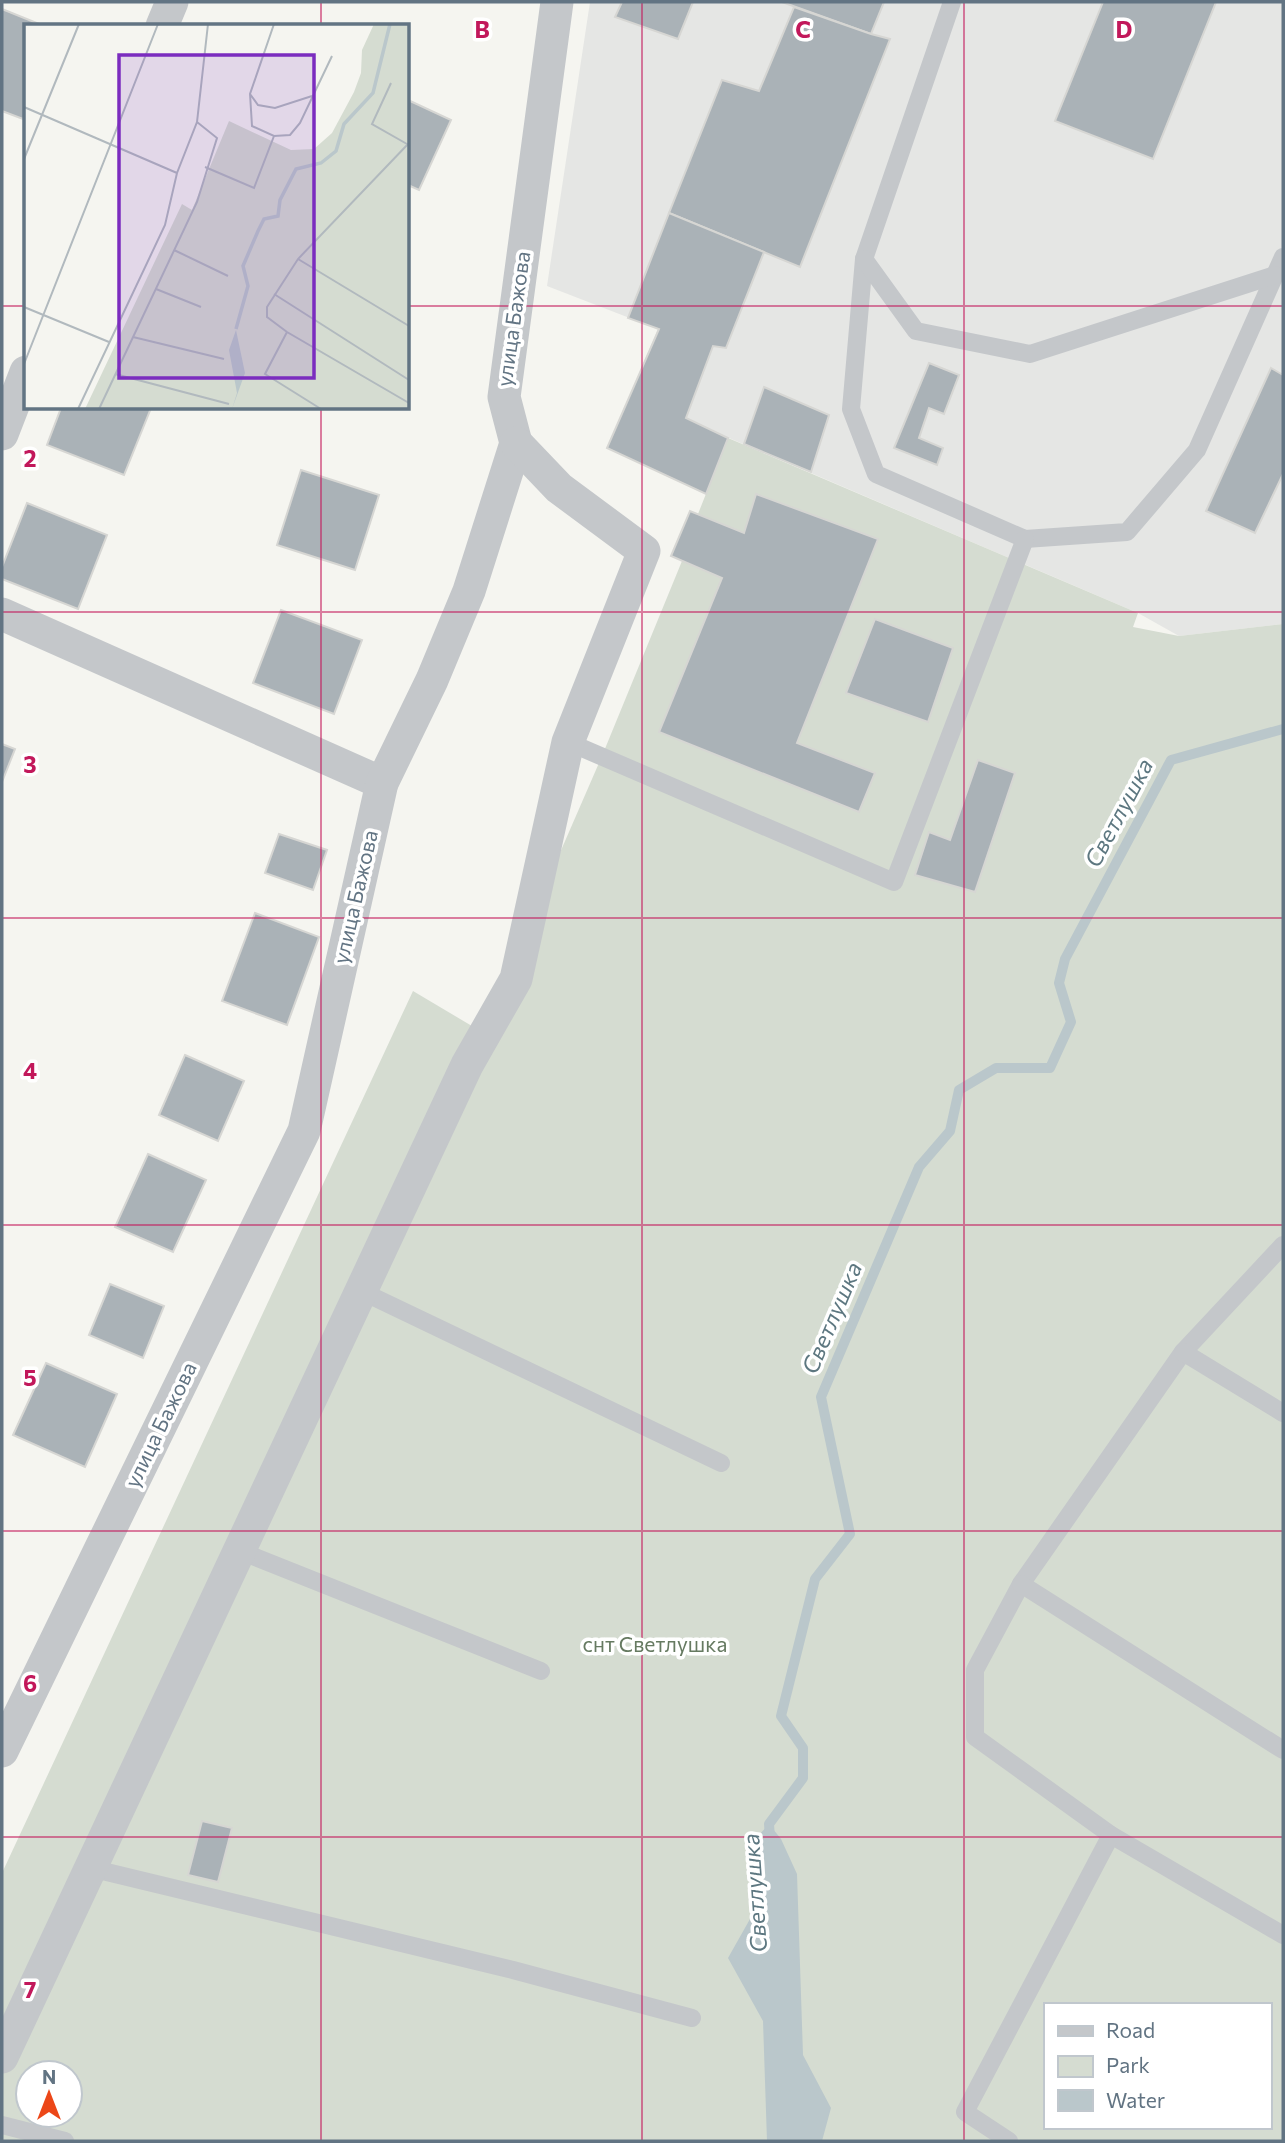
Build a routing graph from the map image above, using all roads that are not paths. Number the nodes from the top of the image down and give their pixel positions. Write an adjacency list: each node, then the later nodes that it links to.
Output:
1 (172, 2): 4 (street)
2 (556, 2): 10 (street, улица Бажова)
3 (952, 2): 6 (lane)
4 (163, 24)
5 (1283, 257): 7 (lane)
6 (864, 259): 7 (lane); 11 (lane)
7 (1275, 275): 11 (lane)
8 (24, 377): 9 (street)
9 (2, 434)
10 (516, 443): 13 (street); 14 (street, улица Бажова)
11 (1025, 539): 13 (lane)
12 (2, 614): 14 (street)
13 (568, 742): 16 (street)
14 (382, 783): 24 (street, улица Бажова)
15 (1283, 1245): 17 (lane)
16 (361, 1290): 19 (lane); 20 (street)
17 (1183, 1352): 18 (lane); 21 (lane)
18 (1283, 1413)
19 (721, 1463)
20 (240, 1551): 22 (lane); 26 (street)
21 (1021, 1584): 23 (lane); 25 (lane)
22 (541, 1671)
23 (1283, 1749)
24 (2, 1751)
25 (1111, 1835): 27 (lane); 32 (lane)
26 (90, 1868): 28 (lane); 29 (street)
27 (1283, 1935)
28 (692, 2018)
29 (2, 2057)
30 (2, 2125): 31 (lane)
31 (65, 2141)
32 (1009, 2141)

